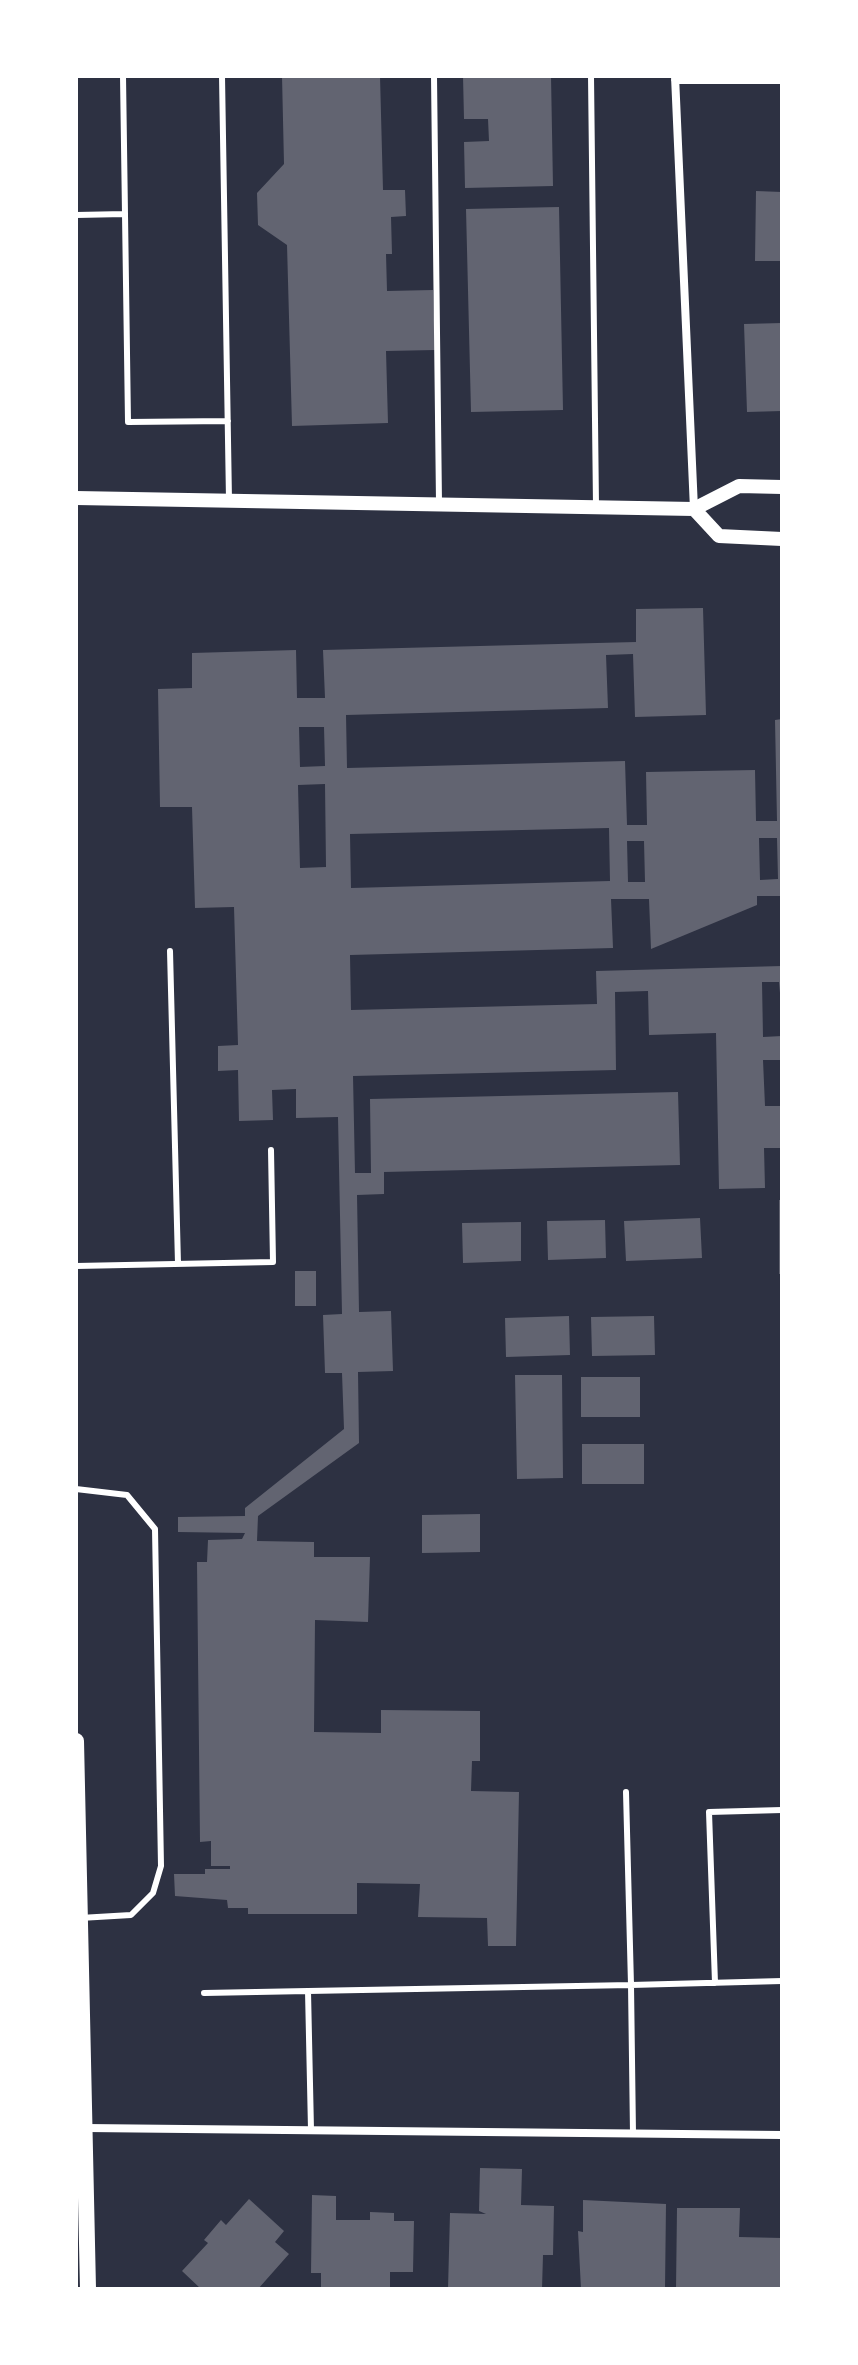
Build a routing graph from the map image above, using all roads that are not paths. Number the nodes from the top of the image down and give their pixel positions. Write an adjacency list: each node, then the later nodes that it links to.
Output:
1 (123, 76): 7 (lane)
2 (222, 76): 9 (lane)
3 (434, 76): 13 (lane)
4 (591, 76): 14 (lane)
5 (675, 78): 6 (street); 15 (street)
6 (782, 80)
7 (125, 214): 8 (lane); 9 (lane)
8 (76, 215)
9 (228, 421): 12 (lane)
10 (782, 487): 15 (street)
11 (76, 498): 12 (street)
12 (229, 500): 13 (street)
13 (439, 503): 14 (street)
14 (596, 506): 15 (street)
15 (694, 509): 16 (street)
16 (782, 539)
17 (170, 951): 19 (lane)
18 (271, 1150): 19 (lane)
19 (178, 1264): 20 (lane)
20 (76, 1266)
21 (76, 1489): 25 (lane)
22 (76, 1741): 25 (main road)
23 (626, 1792): 28 (lane)
24 (782, 1810): 27 (lane)
25 (80, 1918): 31 (main road)
26 (782, 1981): 27 (lane)
27 (715, 1983): 28 (lane)
28 (631, 1985): 29 (lane); 33 (lane)
29 (308, 1991): 30 (lane); 32 (lane)
30 (204, 1993)
31 (86, 2128): 32 (street); 35 (main road)
32 (311, 2130): 33 (street)
33 (633, 2134): 34 (street)
34 (782, 2135)
35 (88, 2289)

